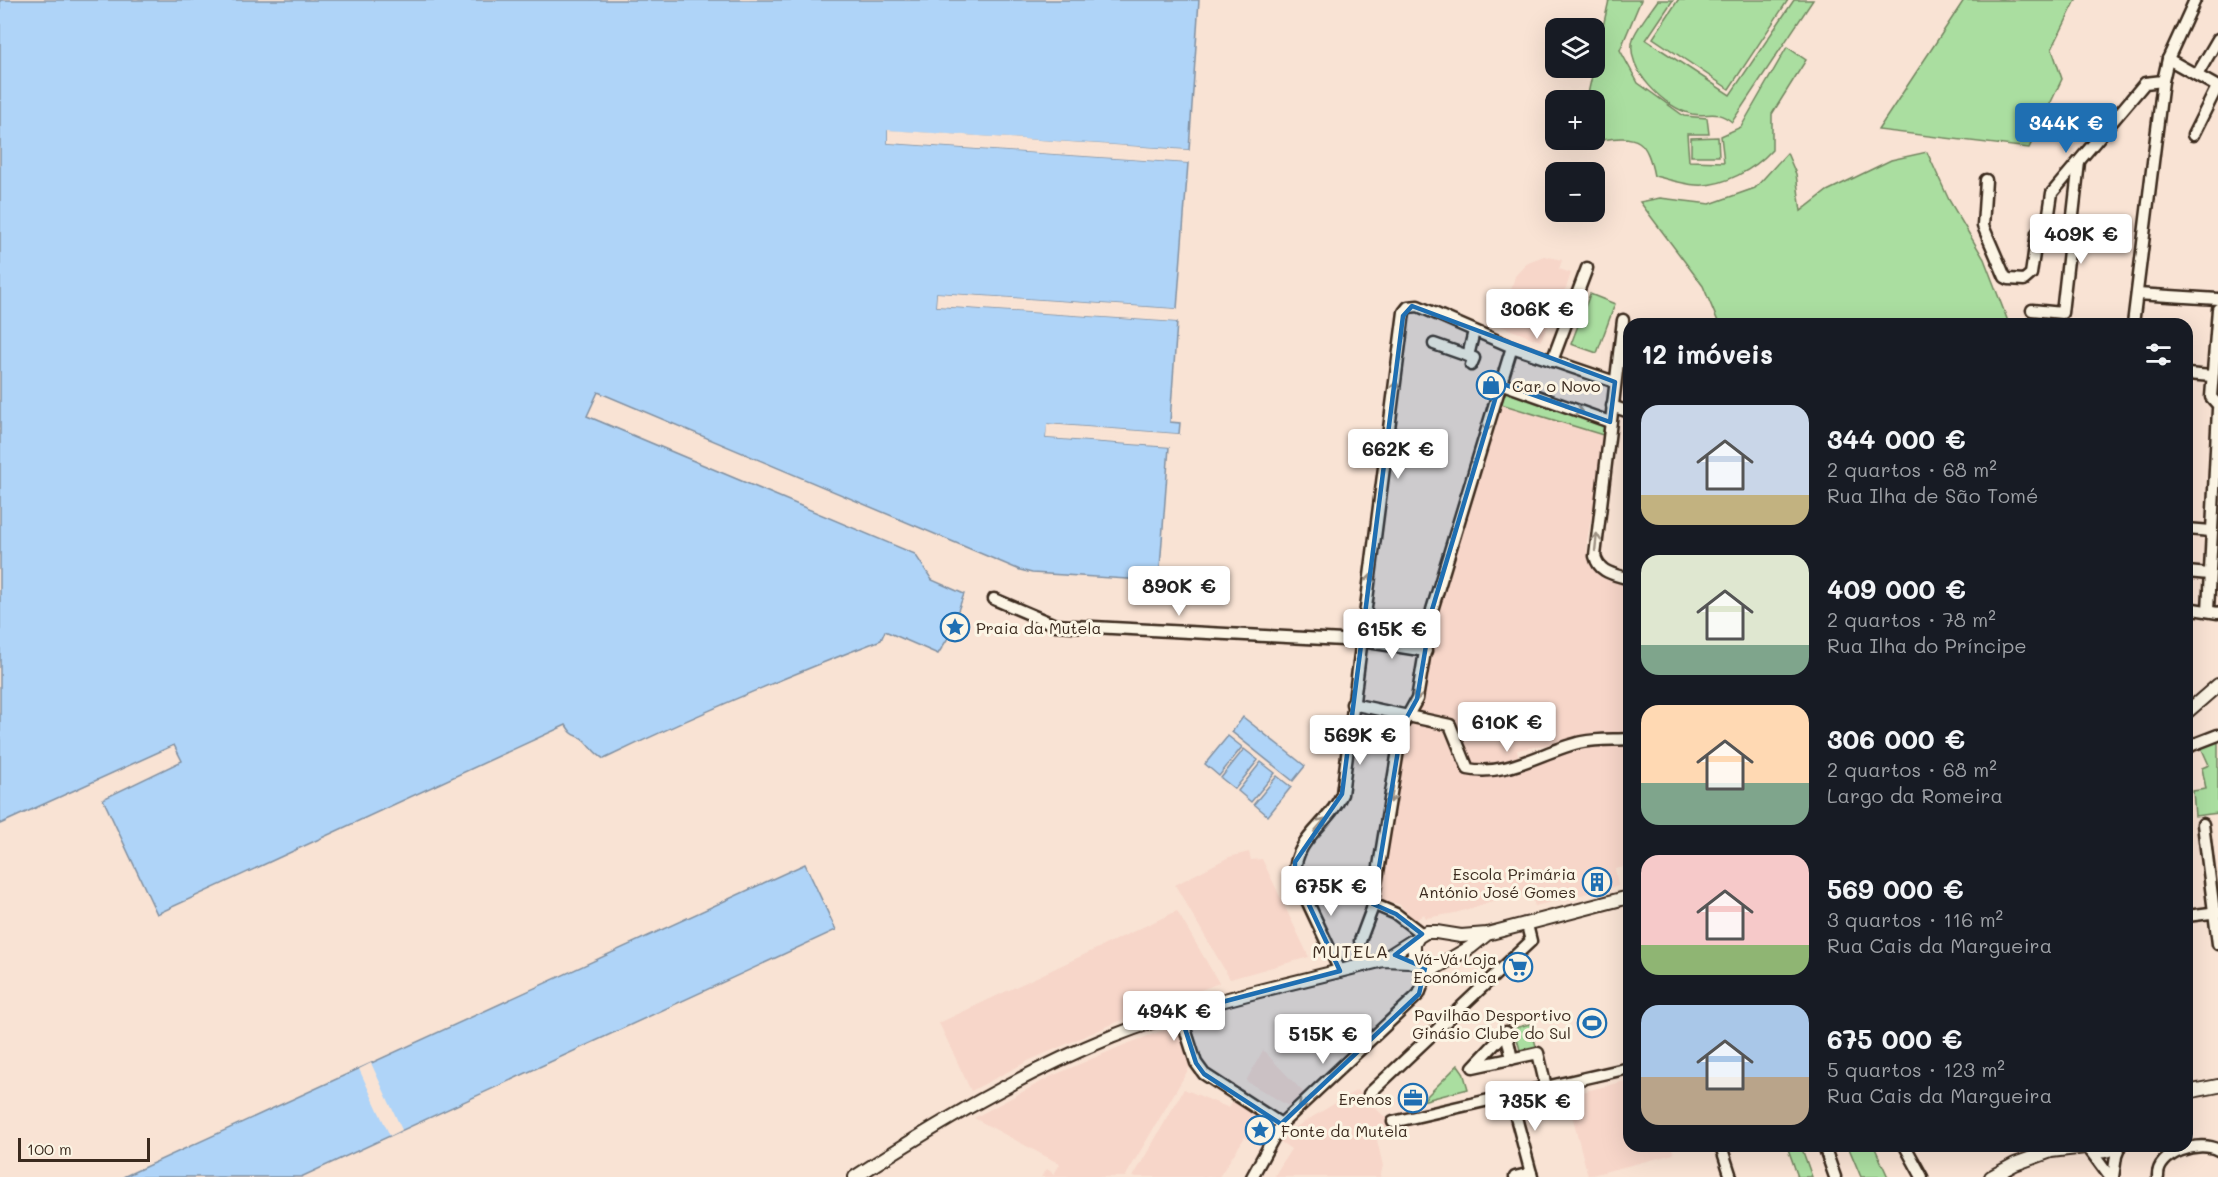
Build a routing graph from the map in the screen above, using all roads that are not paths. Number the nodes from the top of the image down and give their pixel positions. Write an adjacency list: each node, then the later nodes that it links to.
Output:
1 (2195, 0): 3 (street)
2 (2218, 39): 4 (street)
3 (2168, 59): 4 (street); 5 (street)
4 (2197, 75): 6 (street)
5 (2163, 81): 8 (street); 11 (street)
6 (2218, 87): 7 (street)
7 (2193, 135)
8 (2079, 162): 9 (street); 13 (street)
9 (1986, 180)
10 (1587, 268): 20 (street)
11 (2137, 294): 12 (street); 15 (street)
12 (2218, 299)
13 (2032, 309)
14 (2218, 309): 22 (street)
15 (2134, 318)
16 (1623, 320): 23 (street)
17 (1474, 331): 18 (street); 19 (street); 40 (street, one-way to 17)
18 (1434, 344)
19 (1512, 346): 20 (street); 24 (street)
20 (1552, 361): 23 (street)
21 (2193, 374): 22 (street)
22 (2212, 376): 25 (street)
23 (1615, 382): 26 (street)
24 (1500, 383): 29 (street, one-way to 29); 41 (street, one-way to 41)
25 (2218, 405)
26 (1612, 406): 28 (street); 29 (street)
27 (2218, 409): 30 (street)
28 (1623, 410)
29 (1610, 422): 36 (street, one-way to 29)
30 (2218, 435): 31 (street)
31 (2216, 498): 33 (street)
32 (2193, 530): 33 (street)
33 (2211, 531): 35 (street)
34 (2193, 573): 35 (street)
35 (2209, 574): 39 (street)
36 (1623, 577)
37 (994, 599): 40 (street)
38 (2193, 609): 39 (street)
39 (2213, 612)
40 (1362, 641): 41 (street); 43 (street)
41 (1426, 651): 45 (street, one-way to 45)
42 (2218, 686): 44 (main road)
43 (1352, 704): 45 (street); 63 (street, one-way to 43)
44 (2193, 707)
45 (1407, 717): 47 (street); 51 (street, one-way to 51)
46 (2218, 735): 48 (street)
47 (1623, 739)
48 (2193, 745)
49 (2203, 824): 52 (street)
50 (1623, 899): 54 (main road)
51 (1373, 904): 57 (street); 58 (street)
52 (2216, 912): 53 (street); 59 (street)
53 (2193, 914)
54 (1524, 924): 56 (main road); 70 (street)
55 (1440, 934): 56 (main road); 57 (main road); 61 (main road)
56 (1487, 934): 61 (main road)
57 (1420, 936): 60 (main road); 62 (main road)
58 (1360, 941)
59 (2218, 944)
60 (1383, 960): 62 (main road); 63 (main road)
61 (1444, 964): 62 (main road)
62 (1423, 966): 73 (street, one-way to 73)
63 (1340, 971): 64 (main road)
64 (1180, 1013): 73 (street); 84 (main road)
65 (1512, 1059): 68 (street)
66 (1623, 1069): 68 (street)
67 (2218, 1086): 69 (main road)
68 (1546, 1087): 71 (street)
69 (2193, 1091)
70 (1369, 1094)
71 (1510, 1095): 72 (street); 83 (street)
72 (1393, 1122)
73 (1281, 1124): 85 (street)
74 (2193, 1148): 75 (street)
75 (2218, 1150)
76 (1723, 1152): 87 (street)
77 (1826, 1152): 88 (street)
78 (1908, 1152): 89 (street)
79 (2044, 1152): 90 (main road)
80 (2090, 1152): 91 (street)
81 (2117, 1152): 91 (street)
82 (2181, 1152): 92 (street)
83 (1532, 1175): 86 (street)
84 (855, 1177)
85 (1252, 1177)
86 (1515, 1177)
87 (1731, 1177)
88 (1835, 1177)
89 (1922, 1177)
90 (1991, 1177)
91 (2112, 1177)
92 (2158, 1177)

